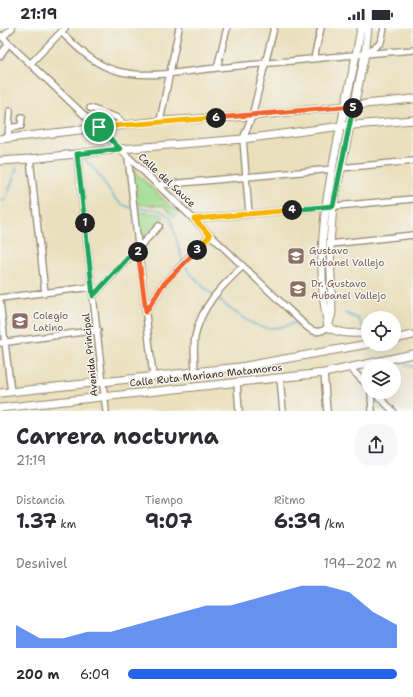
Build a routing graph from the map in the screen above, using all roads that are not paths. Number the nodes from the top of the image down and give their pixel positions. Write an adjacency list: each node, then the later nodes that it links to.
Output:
1 (12, 28): 10 (street)
2 (179, 28): 20 (street)
3 (227, 28): 19 (street)
4 (274, 28): 17 (street)
5 (320, 28): 16 (street)
6 (361, 28): 14 (main road)
7 (368, 28): 13 (main road)
8 (384, 28): 13 (street)
9 (63, 30): 18 (street); 20 (street)
10 (1, 36): 11 (street, Calle del Sauce)
11 (8, 44): 15 (street); 18 (street, Calle del Sauce)
12 (413, 50): 13 (street)
13 (366, 53): 14 (street); 22 (main road)
14 (357, 54): 16 (street); 22 (main road)
15 (0, 56)
16 (314, 58): 17 (street)
17 (266, 63): 19 (street); 25 (street)
18 (30, 64): 31 (street, Calle del Sauce)
19 (217, 68): 20 (street)
20 (169, 72): 28 (street)
21 (413, 99): 22 (main road)
22 (350, 106): 25 (main road); 30 (main road)
23 (90, 108): 29 (street)
24 (10, 111): 32 (street)
25 (252, 116): 28 (main road); 35 (street)
26 (22, 117): 32 (street)
27 (413, 120): 30 (main road)
28 (160, 121): 29 (main road)
29 (124, 125): 31 (main road)
30 (346, 126): 35 (main road); 42 (main road); 43 (main road)
31 (99, 127): 33 (main road); 36 (street, Calle del Sauce)
32 (9, 128): 33 (street)
33 (8, 138): 34 (main road)
34 (0, 139)
35 (243, 140): 36 (main road); 44 (street)
36 (120, 149): 37 (main road); 38 (street, Calle del Sauce)
37 (77, 154): 39 (main road); 57 (street, Avenida Principal)
38 (128, 157): 45 (street, Calle del Sauce); 55 (street)
39 (30, 159): 40 (main road); 58 (street)
40 (0, 161)
41 (413, 161): 42 (street)
42 (340, 168): 47 (main road)
43 (332, 169): 44 (street); 48 (main road)
44 (246, 177): 45 (street); 49 (street)
45 (159, 185): 50 (street, Calle del Sauce)
46 (413, 199): 47 (street)
47 (333, 206): 48 (street); 54 (main road)
48 (325, 207): 49 (street); 63 (main road)
49 (249, 214): 50 (street)
50 (194, 219): 52 (street, Calle del Sauce)
51 (159, 226): 55 (street)
52 (210, 235): 56 (street, Calle del Sauce); 62 (street)
53 (413, 235): 54 (street)
54 (330, 244): 63 (main road)
55 (137, 248): 59 (street); 62 (street)
56 (243, 266): 63 (street, Calle del Sauce); 72 (street)
57 (92, 287): 58 (street); 59 (street, Avenida Principal)
58 (45, 293): 60 (street)
59 (93, 296): 64 (street, Avenida Principal)
60 (0, 298)
61 (0, 302): 68 (street)
62 (146, 312): 74 (street)
63 (328, 326): 65 (main road)
64 (98, 330): 68 (street); 77 (street, Avenida Principal)
65 (361, 333)
66 (413, 335): 67 (main road)
67 (401, 337)
68 (2, 342): 79 (street)
69 (361, 345): 72 (main road, Calle Ruta Mariano Matamoros)
70 (413, 354): 71 (main road, Calle Ruta Mariano Matamoros)
71 (350, 368): 73 (main road, Calle Ruta Mariano Matamoros); 76 (street)
72 (195, 372): 74 (main road, Calle Ruta Mariano Matamoros)
73 (324, 373): 75 (main road, Calle Ruta Mariano Matamoros); 89 (street)
74 (153, 376): 77 (main road, Calle Ruta Mariano Matamoros)
75 (280, 378): 78 (main road, Calle Ruta Mariano Matamoros); 88 (street)
76 (361, 379)
77 (102, 382): 79 (main road, Calle Ruta Mariano Matamoros); 81 (street, Avenida Principal)
78 (237, 383): 81 (main road, Calle Ruta Mariano Matamoros); 87 (street)
79 (11, 392): 80 (main road, Calle Ruta Mariano Matamoros)
80 (0, 393)
81 (104, 395): 85 (main road, Calle Ruta Mariano Matamoros); 86 (street, Avenida Principal)
82 (371, 399): 90 (street)
83 (381, 399): 91 (street)
84 (0, 408): 85 (main road, Calle Ruta Mariano Matamoros)
85 (14, 409)
86 (106, 411)
87 (239, 411)
88 (283, 411)
89 (327, 411)
90 (372, 411)
91 (393, 411)

